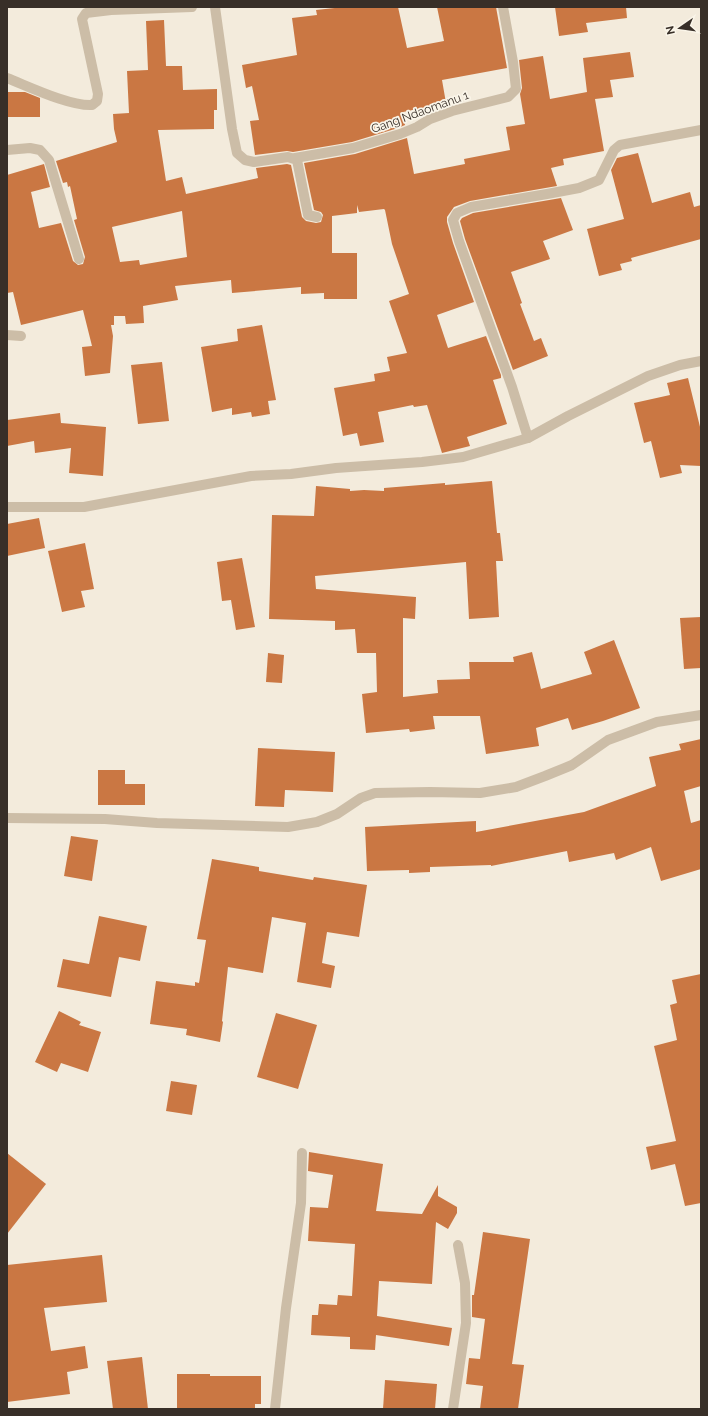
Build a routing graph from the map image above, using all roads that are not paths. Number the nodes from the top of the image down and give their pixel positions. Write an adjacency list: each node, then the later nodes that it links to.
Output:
1 (192, 7): 4 (street)
2 (215, 7): 7 (street)
3 (503, 7): 7 (street, Gang Ndaomanu 1)
4 (7, 78)
5 (701, 130): 13 (street)
6 (7, 150): 9 (street)
7 (295, 158): 8 (street)
8 (317, 217)
9 (79, 259)
10 (7, 335): 11 (street)
11 (20, 336)
12 (701, 360): 13 (street)
13 (528, 438): 14 (street)
14 (7, 508)
15 (701, 716): 16 (street)
16 (7, 818)
17 (302, 1152): 19 (street)
18 (458, 1245): 20 (street)
19 (275, 1409)
20 (453, 1409)

